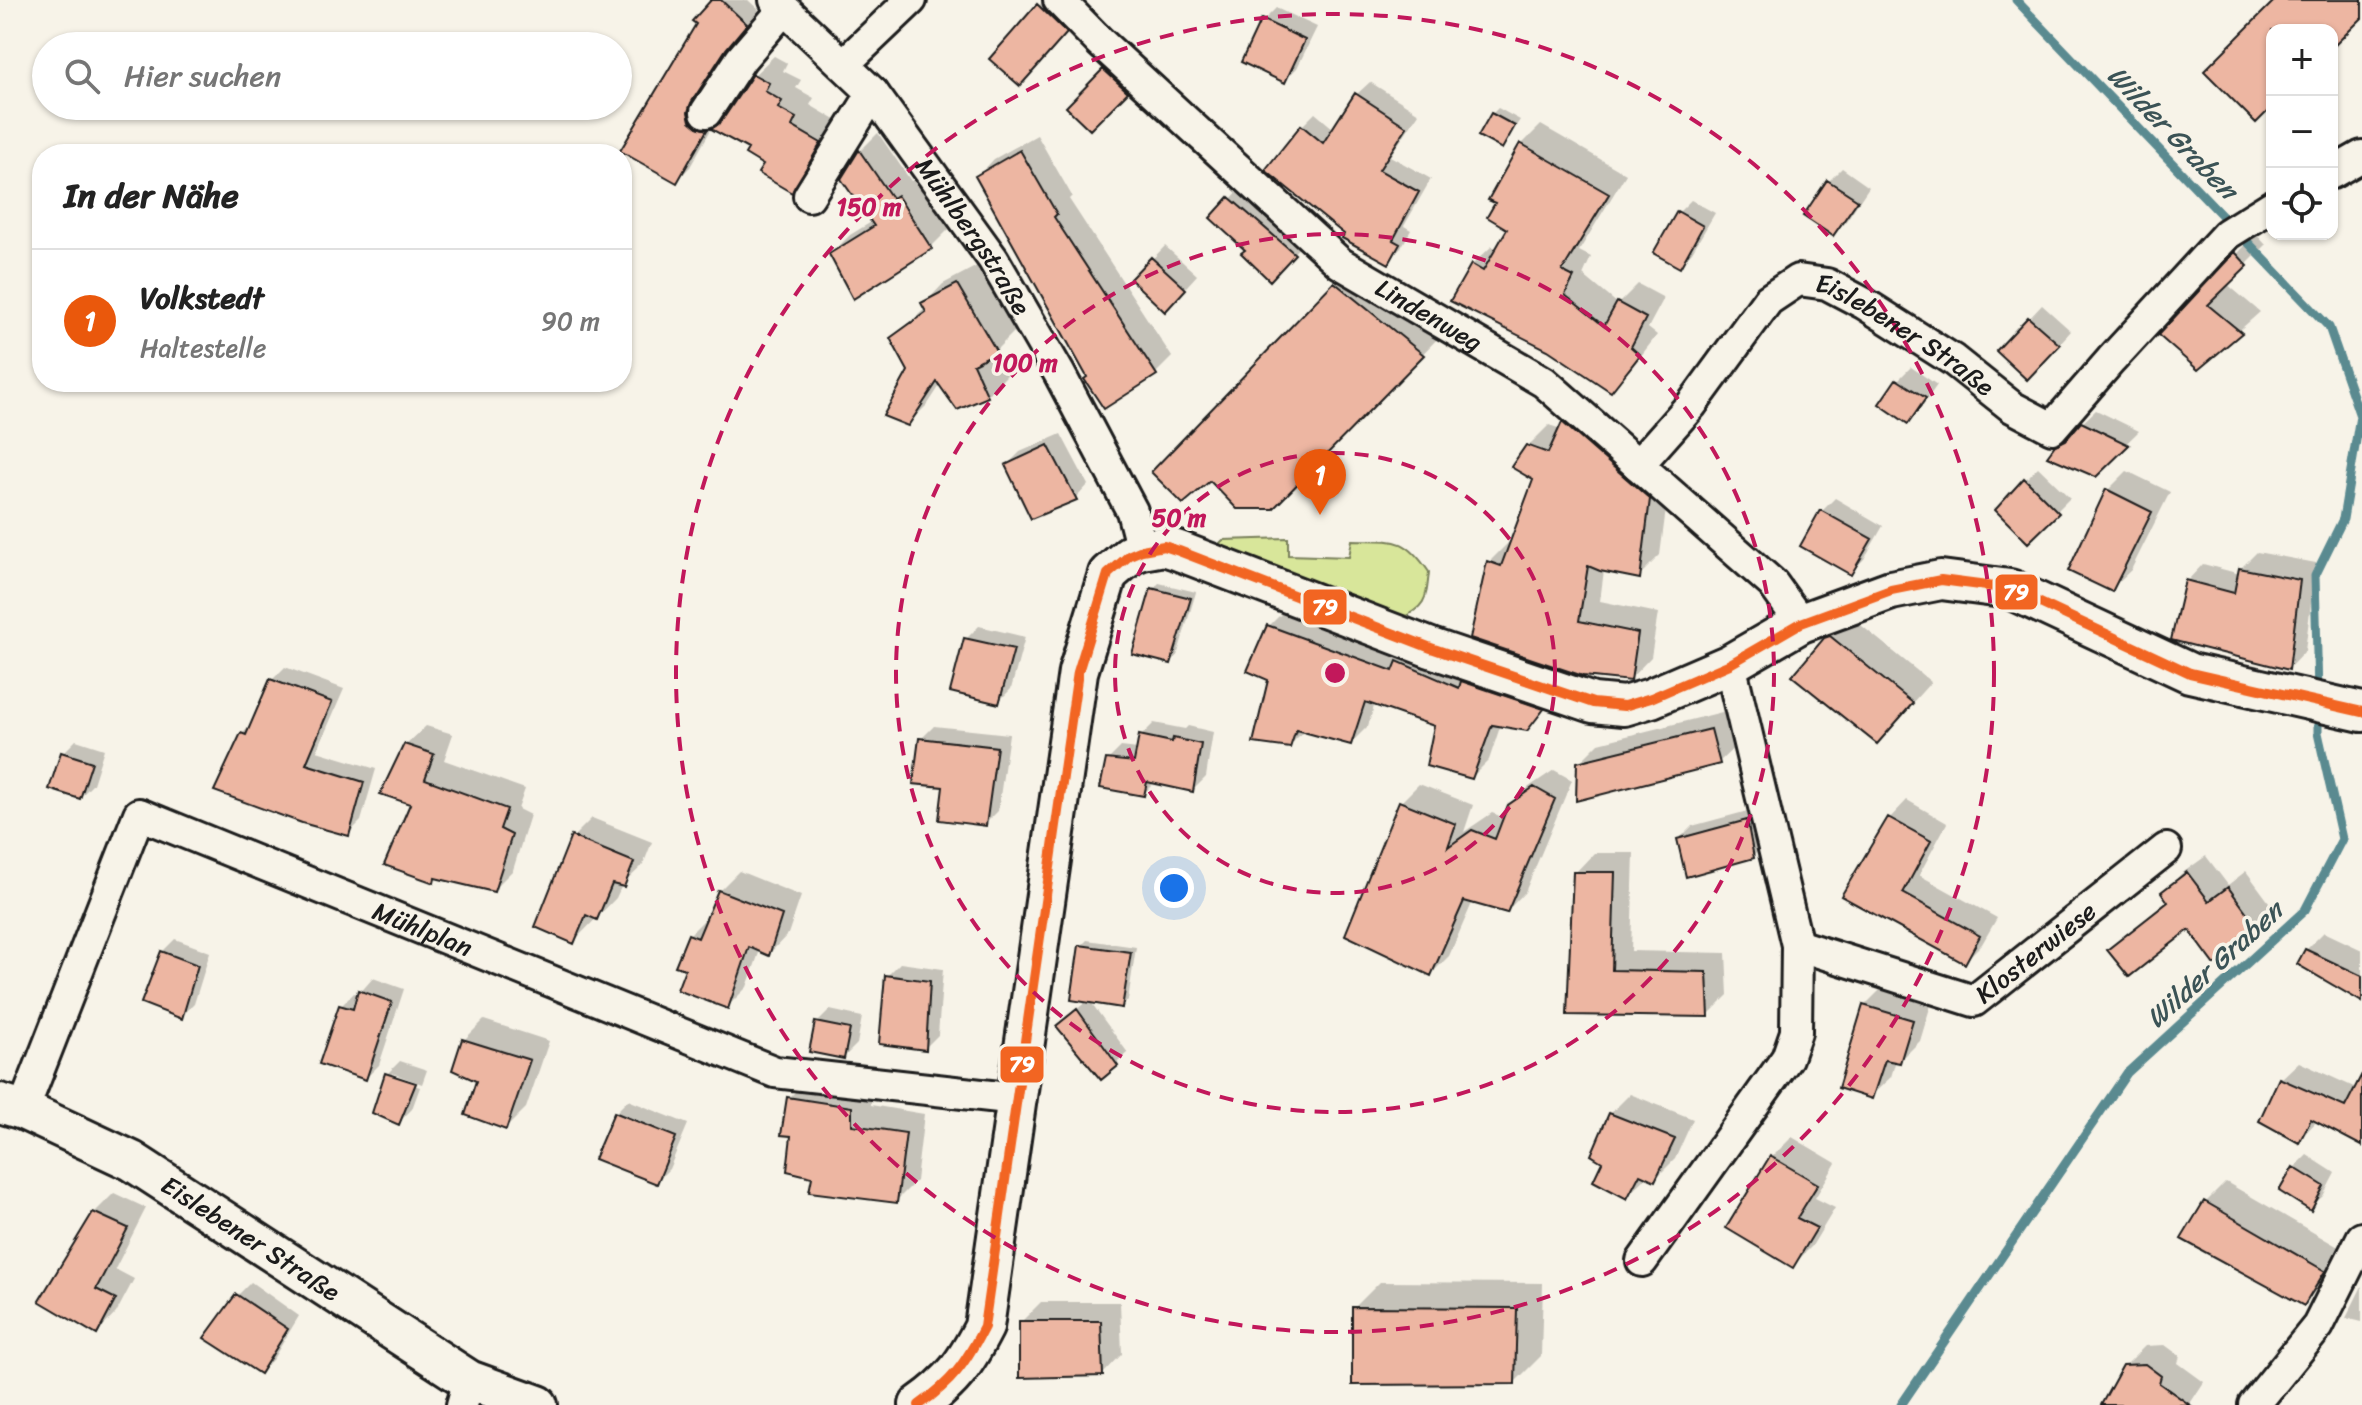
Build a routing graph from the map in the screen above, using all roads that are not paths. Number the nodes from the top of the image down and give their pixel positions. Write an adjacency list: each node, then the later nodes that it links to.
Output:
1 (911, 0): 4 (street)
2 (1059, 0): 11 (street, Lindenweg)
3 (780, 4): 4 (street, Mühlbergstraße); 6 (street)
4 (844, 64): 5 (street, Mühlbergstraße)
5 (873, 93): 9 (street); 12 (street, Mühlbergstraße)
6 (706, 112)
7 (2362, 156): 8 (street)
8 (2338, 170)
9 (809, 196)
10 (2262, 211): 11 (street, Eislebener Straße)
11 (1638, 465): 13 (street, Lindenweg)
12 (1142, 550): 14 (main road); 18 (main road)
13 (1801, 623): 14 (main road); 15 (main road)
14 (1730, 664): 17 (street)
15 (2355, 710)
16 (2166, 849): 17 (street, Klosterwiese)
17 (1797, 945): 21 (street)
18 (1017, 1099): 19 (street, Mühlplan); 24 (main road)
19 (12, 1106): 22 (main road, Eislebener Straße)
20 (2362, 1238): 25 (street)
21 (1642, 1261)
22 (466, 1393): 23 (main road, Eislebener Straße)
23 (538, 1405)
24 (919, 1405)
25 (2254, 1405)

